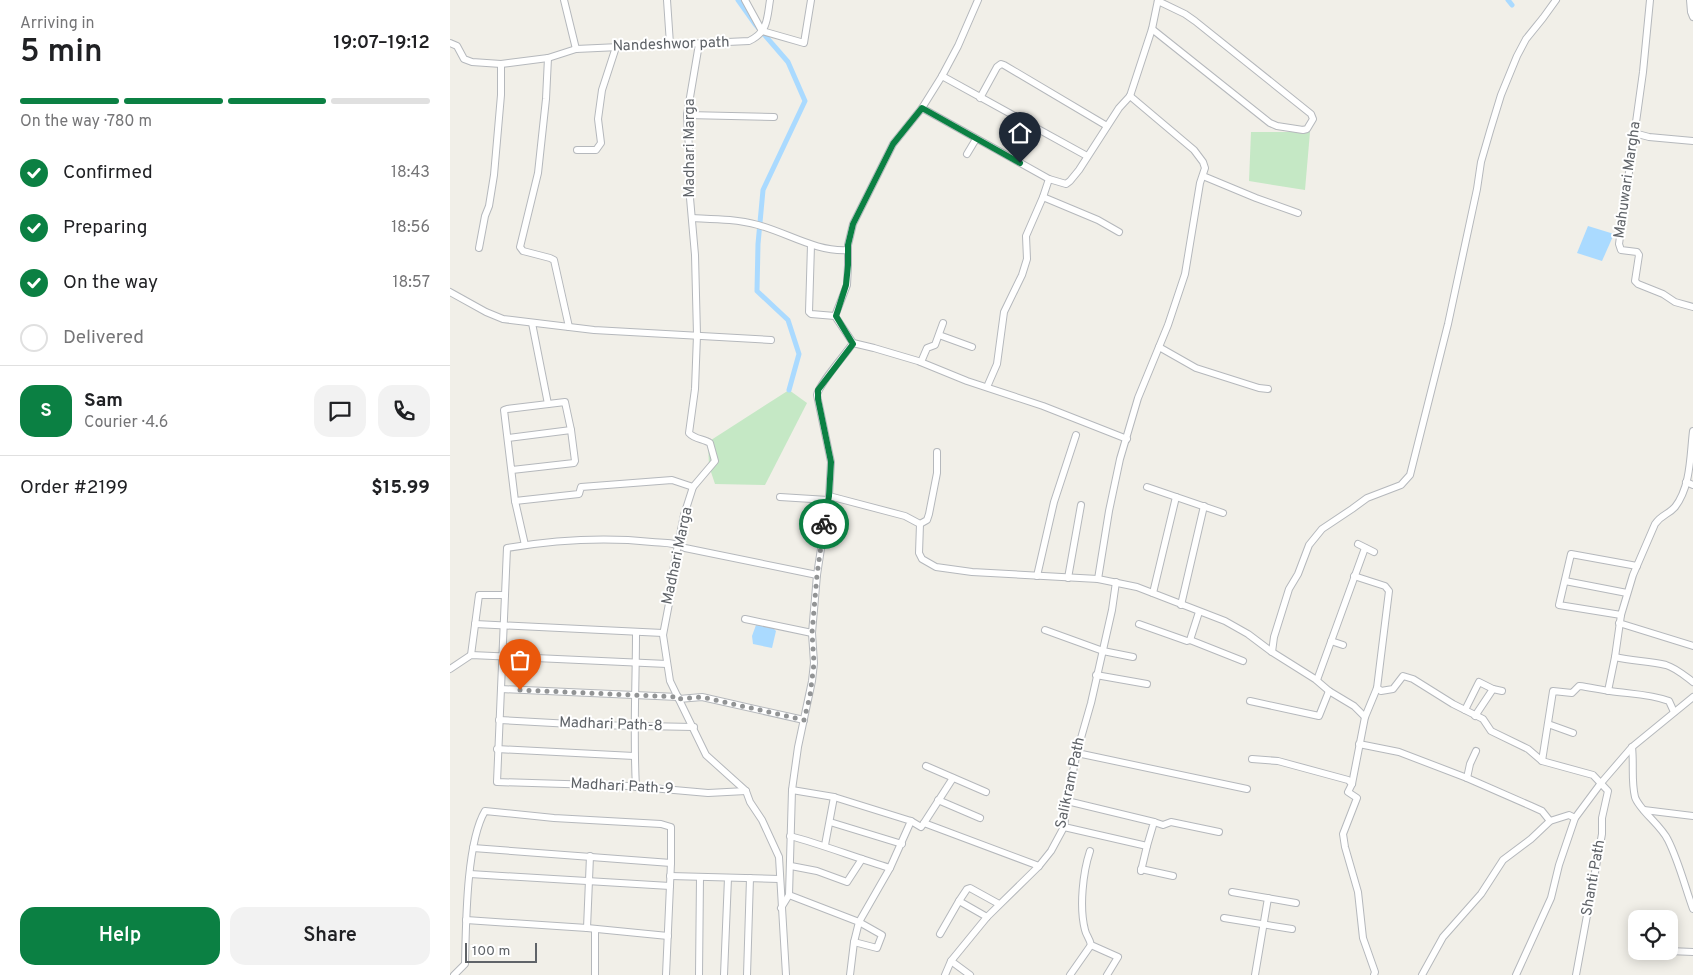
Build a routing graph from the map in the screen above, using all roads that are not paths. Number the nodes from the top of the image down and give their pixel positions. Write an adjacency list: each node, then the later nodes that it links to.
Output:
1 (564, 0): 18 (street)
2 (667, 0): 15 (street)
3 (745, 0): 13 (street)
4 (770, 0): 13 (street)
5 (810, 0): 13 (street)
6 (978, 0): 21 (street)
7 (1158, 0): 12 (street); 12 (street)
8 (1556, 0): 109 (street)
9 (1650, 0): 28 (street, Mahuwari Margha)
10 (1690, 0): 11 (street)
11 (1693, 17)
12 (1152, 29): 22 (street)
13 (762, 31): 16 (street, Nandeshwor path)
14 (450, 43): 20 (street, Nandeshwor path)
15 (670, 44): 16 (street, Nandeshwor path); 17 (street, Nandeshwor path)
16 (699, 44): 25 (street, Madhari Marga)
17 (616, 47): 18 (street, Nandeshwor path); 31 (street)
18 (576, 49): 19 (street, Nandeshwor path)
19 (548, 58): 20 (street, Nandeshwor path); 48 (street)
20 (500, 64): 41 (street)
21 (942, 76): 23 (street); 24 (street)
22 (1130, 96): 27 (street); 34 (street)
23 (980, 98): 27 (street); 33 (street)
24 (922, 108): 29 (street); 42 (street)
25 (687, 115): 26 (street); 38 (street, Madhari Marga)
26 (774, 117)
27 (1107, 126): 33 (street)
28 (1634, 134): 30 (street); 44 (street, Mahuwari Margha)
29 (976, 139): 32 (street); 35 (street)
30 (1693, 141)
31 (577, 150)
32 (967, 154)
33 (1087, 156): 35 (street)
34 (1203, 176): 37 (street); 54 (street)
35 (1049, 179): 36 (street)
36 (1043, 197): 39 (street); 56 (street)
37 (1298, 213)
38 (692, 218): 40 (street); 49 (street, Madhari Marga)
39 (1119, 232)
40 (812, 245): 42 (street); 45 (street)
41 (479, 248)
42 (848, 250): 45 (street)
43 (450, 292): 46 (street)
44 (1693, 307)
45 (836, 316): 52 (street)
46 (532, 323): 48 (street); 58 (street)
47 (943, 323): 50 (street)
48 (569, 327): 49 (street)
49 (697, 335): 51 (street); 69 (street, Madhari Marga)
50 (939, 335): 53 (street); 55 (street)
51 (771, 340)
52 (853, 344): 55 (street); 72 (street)
53 (972, 347)
54 (1159, 347): 57 (street); 63 (street)
55 (921, 362): 56 (street)
56 (987, 387): 63 (street)
57 (1268, 389)
58 (548, 404): 59 (street); 62 (street)
59 (571, 430): 62 (street); 65 (street)
60 (1693, 431): 66 (street)
61 (1076, 434): 83 (street)
62 (508, 438): 65 (street)
63 (1127, 439): 86 (street)
64 (937, 452): 77 (street)
65 (512, 470): 73 (street)
66 (1686, 482): 67 (street); 81 (street)
67 (1693, 485)
68 (1146, 486): 71 (street)
69 (693, 487): 73 (street); 78 (street, Madhari Marga)
70 (780, 497): 72 (street)
71 (1176, 497): 75 (street); 89 (street)
72 (828, 498): 77 (street); 82 (street)
73 (515, 501): 79 (street)
74 (1081, 505): 85 (street)
75 (1204, 506): 76 (street); 92 (street)
76 (1224, 513)
77 (920, 524): 83 (street)
78 (678, 544): 79 (street); 82 (street); 102 (street, Madhari Marga)
79 (525, 545): 91 (street)
80 (1374, 552): 84 (street)
81 (1637, 566): 87 (street); 90 (street)
82 (817, 575): 103 (street)
83 (1037, 576): 85 (street)
84 (1354, 576): 105 (street); 122 (street)
85 (1068, 578): 86 (street)
86 (1098, 579): 88 (street)
87 (1565, 581): 90 (street); 94 (street)
88 (1116, 582): 89 (street); 108 (street, Salikram Path)
89 (1153, 593): 92 (street)
90 (1627, 593): 94 (street)
91 (504, 595): 97 (street); 99 (street)
92 (1181, 605): 93 (street)
93 (1199, 612): 104 (street); 109 (street)
94 (1621, 615): 96 (street)
95 (745, 619): 103 (street)
96 (1619, 623): 107 (street); 113 (street)
97 (475, 624): 99 (street); 110 (street)
98 (1139, 624): 104 (street)
99 (503, 625): 101 (street); 111 (street)
100 (1045, 630): 108 (street)
101 (636, 632): 102 (street); 115 (street)
102 (662, 633): 116 (street, Madhari Marga)
103 (812, 633): 137 (street)
104 (1190, 640): 114 (street)
105 (1331, 641): 106 (street); 119 (street)
106 (1343, 645)
107 (1693, 646)
108 (1103, 651): 112 (street); 118 (street, Salikram Path)
109 (1272, 652): 119 (street)
110 (471, 655): 111 (street); 117 (street)
111 (501, 656): 115 (street); 124 (street)
112 (1133, 657)
113 (1615, 657): 120 (street); 127 (street)
114 (1242, 660)
115 (636, 664): 116 (street); 128 (street)
116 (667, 664): 130 (street, Madhari Marga)
117 (450, 669)
118 (1096, 675): 121 (street); 146 (street, Salikram Path)
119 (1316, 680): 125 (street)
120 (1693, 682)
121 (1147, 684)
122 (1377, 688): 132 (street); 135 (street)
123 (1493, 689): 126 (street); 132 (street); 134 (street)
124 (501, 690): 128 (street); 136 (street)
125 (1329, 691): 131 (street); 135 (street)
126 (1502, 691)
127 (1608, 691): 133 (street); 138 (street)
128 (636, 695): 130 (street); 139 (street)
129 (1693, 697): 133 (street)
130 (678, 698): 137 (street); 140 (street, Madhari Marga)
131 (1250, 701)
132 (1465, 710): 134 (street)
133 (1674, 712): 143 (street)
134 (1475, 716): 149 (street)
135 (1364, 717): 142 (street)
136 (499, 720): 139 (street, Madhari Path-8); 144 (street)
137 (804, 720): 157 (street)
138 (1548, 724): 141 (street); 149 (street)
139 (636, 726): 140 (street, Madhari Path-8); 147 (street)
140 (694, 727): 158 (street, Madhari Marga)
141 (1573, 733)
142 (1359, 744): 152 (street); 154 (street)
143 (1632, 747): 153 (street); 163 (street)
144 (497, 749): 147 (street); 155 (street, Madhari Path-9)
145 (1476, 751): 152 (street)
146 (1077, 753): 156 (street); 162 (street, Salikram Path)
147 (634, 756): 155 (street)
148 (1252, 759): 154 (street)
149 (1542, 761): 153 (street)
150 (926, 766): 151 (street)
151 (953, 778): 159 (street); 161 (street)
152 (1467, 778): 168 (street)
153 (1601, 783): 166 (street); 234 (street, Shanti Path)
154 (1352, 784): 231 (street)
155 (636, 787): 158 (street, Madhari Path-9)
156 (1247, 789)
157 (792, 790): 160 (street); 174 (street)
158 (746, 791): 192 (street, Madhari Marga)
159 (986, 792)
160 (834, 797): 167 (street); 169 (street)
161 (938, 800): 165 (street); 171 (street)
162 (1067, 801): 170 (street); 172 (street, Salikram Path)
163 (1644, 810): 164 (street); 202 (street)
164 (1693, 816)
165 (980, 818)
166 (1575, 818): 168 (street); 233 (street)
167 (911, 821): 171 (street); 175 (street)
168 (1550, 821): 232 (street)
169 (830, 822): 175 (street); 176 (street)
170 (1154, 822): 173 (street); 177 (street)
171 (924, 823): 184 (street)
172 (1064, 826): 177 (street); 184 (street, Salikram Path)
173 (1219, 832)
174 (790, 836): 176 (street); 183 (street)
175 (902, 844): 185 (street)
176 (825, 845): 181 (street)
177 (1147, 846): 188 (street)
178 (473, 848): 180 (street); 182 (street); 186 (street)
179 (1090, 850): 214 (street)
180 (590, 856): 182 (street); 193 (street)
181 (862, 860): 183 (street); 185 (street)
182 (671, 863): 187 (street)
183 (791, 866): 196 (street)
184 (1038, 866): 200 (street, Salikram Path)
185 (890, 868): 206 (street)
186 (470, 874): 193 (street); 205 (street)
187 (670, 876): 189 (street); 194 (street)
188 (1173, 876)
189 (700, 877): 190 (street); 221 (street)
190 (728, 878): 191 (street); 222 (street)
191 (750, 878): 192 (street); 223 (street)
192 (779, 879): 201 (street, Madhari Marga)
193 (590, 881): 194 (street); 208 (street)
194 (670, 886): 212 (street)
195 (1232, 892): 197 (street)
196 (789, 895): 201 (street); 206 (street)
197 (1268, 898): 199 (street); 207 (street)
198 (959, 901): 200 (street); 203 (street); 211 (street)
199 (1296, 903)
200 (999, 904): 203 (street, Salikram Path)
201 (781, 909): 224 (street, Madhari Marga)
202 (1693, 909)
203 (987, 917): 217 (street, Salikram Path)
204 (1224, 918): 207 (street)
205 (466, 920): 208 (street); 218 (street)
206 (859, 922): 213 (street); 213 (street)
207 (1263, 925): 209 (street); 230 (street)
208 (587, 928): 210 (street)
209 (1292, 929)
210 (595, 930): 212 (street); 219 (street)
211 (940, 934)
212 (668, 936): 220 (street)
213 (854, 942): 225 (street)
214 (1091, 945): 228 (street); 229 (street)
215 (1678, 951): 216 (street)
216 (1693, 952)
217 (950, 961): 226 (street, Salikram Path); 227 (street)
218 (454, 975)
219 (595, 975)
220 (666, 975)
221 (699, 975)
222 (724, 975)
223 (747, 975)
224 (786, 975)
225 (850, 975)
226 (945, 975)
227 (970, 975)
228 (1070, 975)
229 (1107, 975)
230 (1255, 975)
231 (1374, 975)
232 (1422, 975)
233 (1516, 975)
234 (1576, 975)

